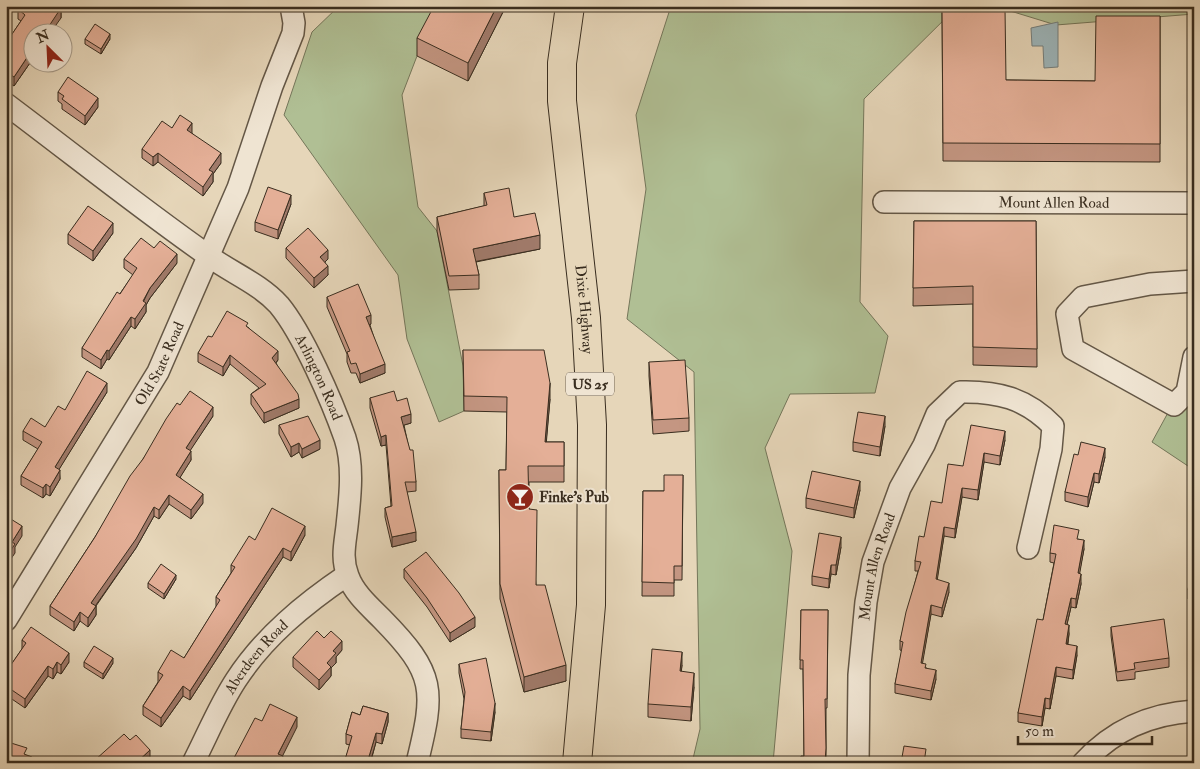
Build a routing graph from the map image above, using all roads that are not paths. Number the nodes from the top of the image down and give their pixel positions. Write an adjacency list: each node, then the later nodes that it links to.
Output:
1 (291, 6): 6 (street, Old State Road)
2 (570, 6): 16 (main road, Dixie Highway / US 25)
3 (6, 104): 6 (street, Arlington Road)
4 (884, 202): 5 (street, Mount Allen Road)
5 (1194, 203)
6 (210, 257): 10 (street, Arlington Road); 11 (street, Old State Road)
7 (1194, 281): 8 (street)
8 (1194, 357)
9 (1028, 548): 17 (street, Mount Allen Road)
10 (347, 575): 14 (street, Aberdeen Road); 15 (street, Arlington Road)
11 (12, 596): 12 (street, Old State Road)
12 (6, 620)
13 (1194, 711): 18 (street)
14 (193, 763)
15 (417, 763)
16 (577, 763)
17 (858, 763)
18 (1083, 763)

